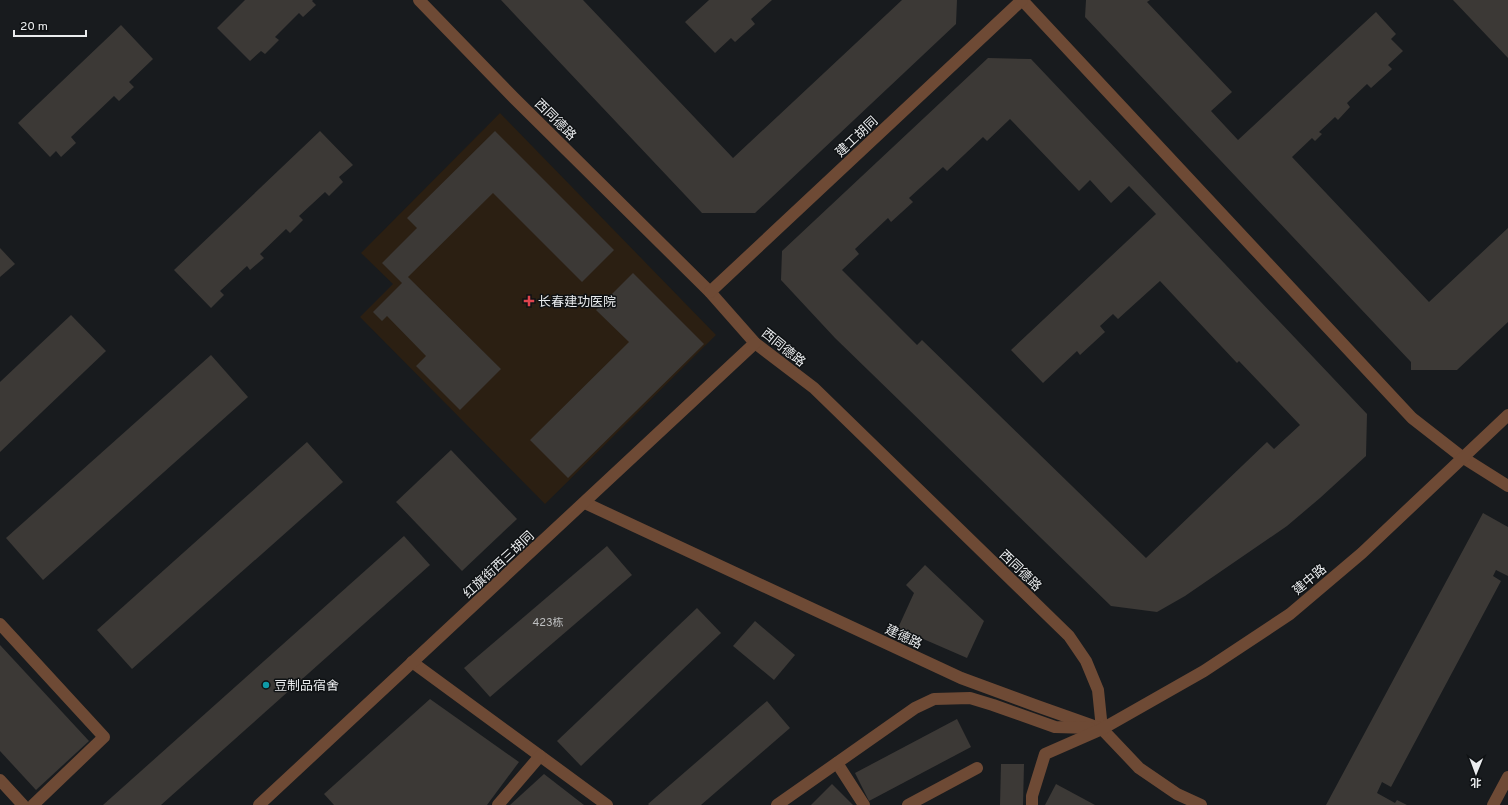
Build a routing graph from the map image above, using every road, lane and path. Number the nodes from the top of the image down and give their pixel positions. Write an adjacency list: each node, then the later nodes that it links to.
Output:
1 (419, 0): 3 (street, 西同德路)
2 (1022, 0): 3 (street, 建工胡同); 6 (street)
3 (710, 292): 4 (street, 西同德路)
4 (755, 343): 8 (street, 红旗街西三胡同); 11 (street, 西同德路)
5 (1508, 415): 6 (street, 建中路)
6 (1462, 457): 7 (street); 11 (street, 建中路)
7 (1508, 486)
8 (585, 503): 10 (street, 红旗街西三胡同); 11 (street, 建德路)
9 (0, 624): 18 (street)
10 (412, 662): 12 (street); 19 (street, 红旗街西三胡同)
11 (1102, 729): 13 (street); 25 (street, 建中路); 26 (street, 建德路)
12 (540, 756): 20 (street); 21 (street)
13 (837, 763): 22 (street); 23 (street)
14 (977, 768): 24 (street)
15 (1508, 777): 27 (street)
16 (0, 780): 17 (street)
17 (23, 805)
18 (32, 805)
19 (258, 805)
20 (498, 805)
21 (607, 805)
22 (777, 805)
23 (864, 805)
24 (908, 805)
25 (1032, 805)
26 (1201, 805)
27 (1493, 805)

